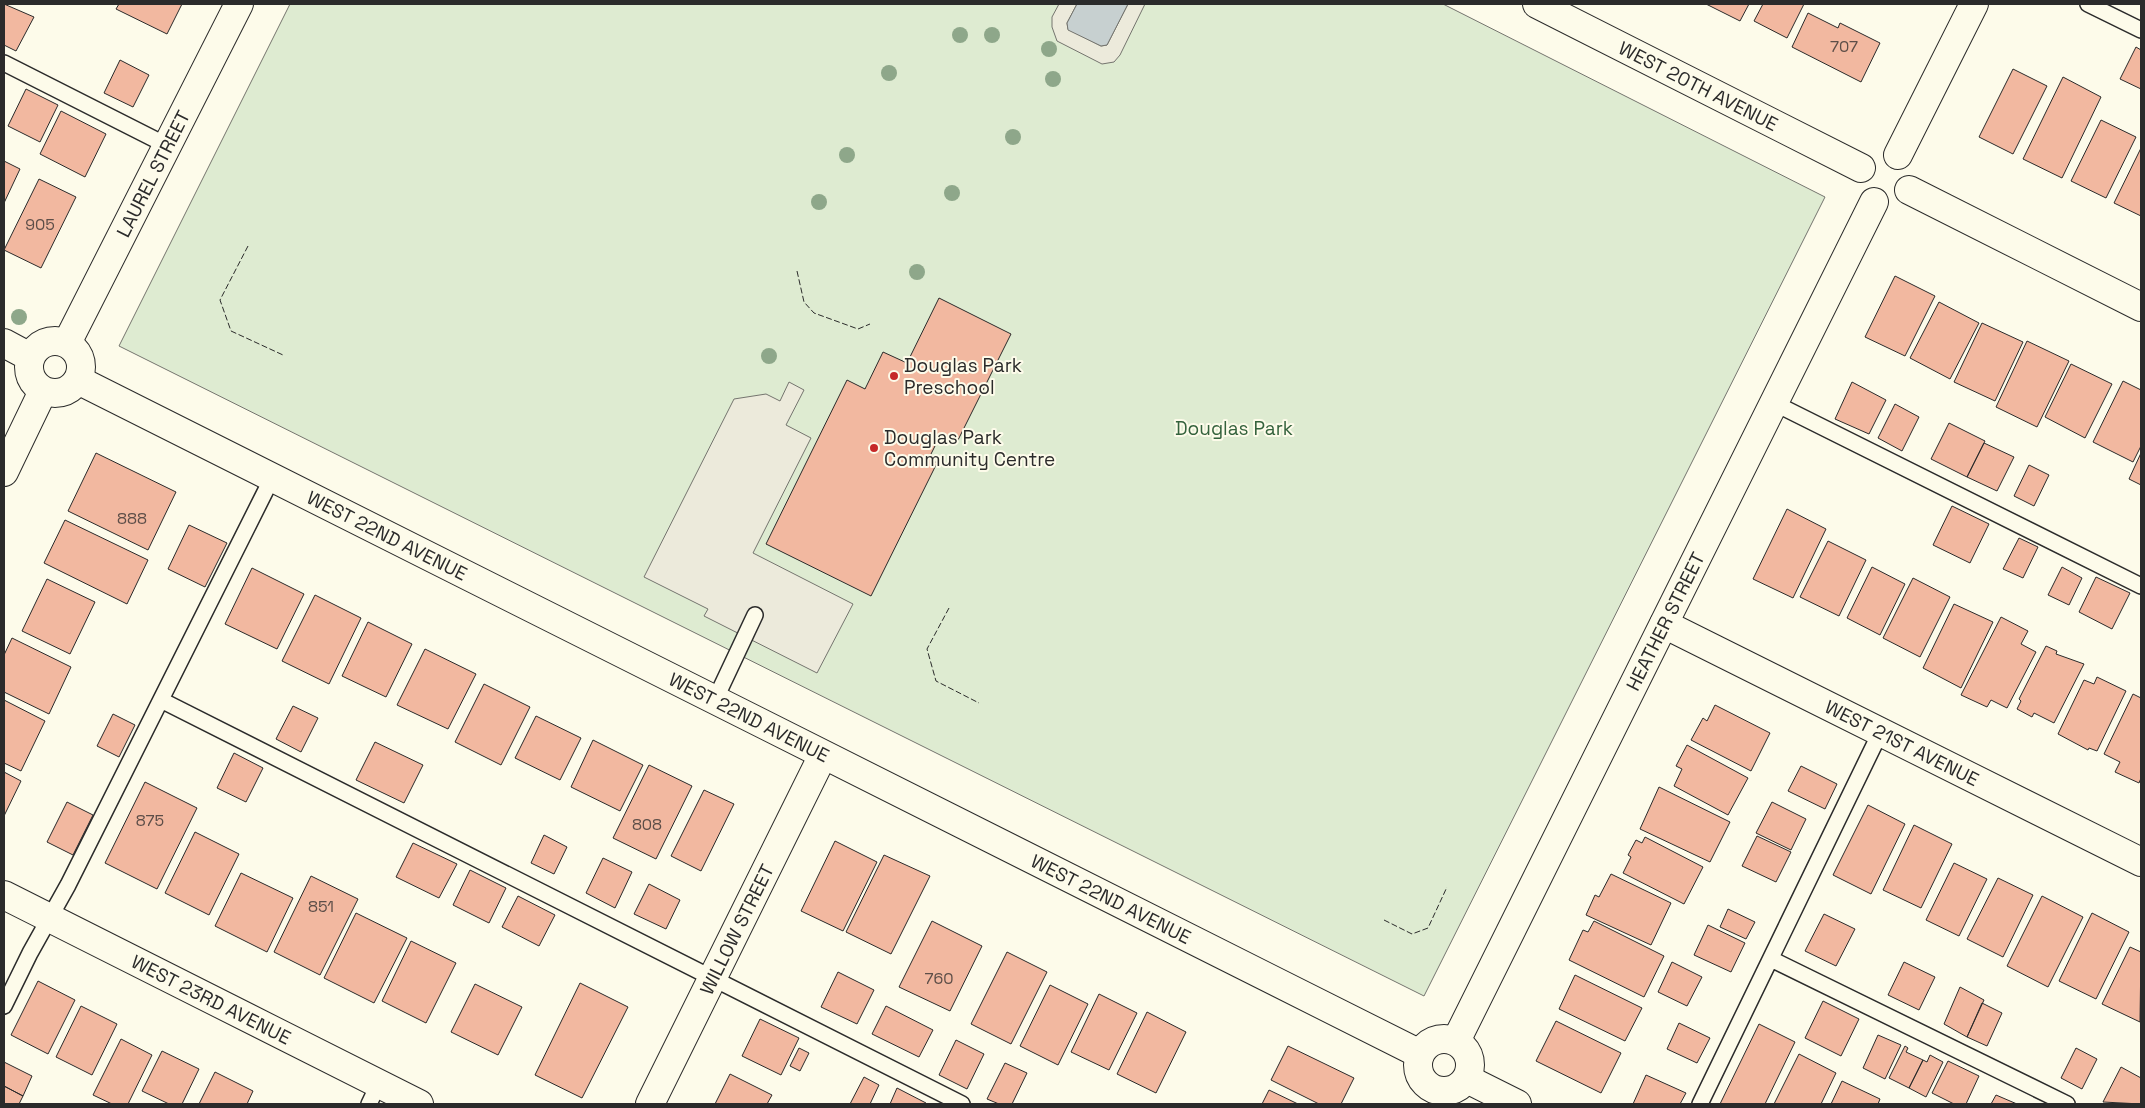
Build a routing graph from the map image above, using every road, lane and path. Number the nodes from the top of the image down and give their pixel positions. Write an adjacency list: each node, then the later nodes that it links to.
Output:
1 (239, 4): 7 (street, LAUREL STREET)
2 (1537, 4): 9 (street, WEST 20TH AVENUE)
3 (1974, 4): 8 (street)
4 (2088, 4): 5 (lane)
5 (2141, 30)
6 (4, 63): 7 (lane)
7 (168, 146): 14 (street, LAUREL STREET)
8 (1898, 154): 9 (street); 10 (street)
9 (1861, 168): 11 (street)
10 (1909, 190): 11 (street); 12 (street)
11 (1874, 202): 18 (street, HEATHER STREET)
12 (2141, 307)
13 (4, 343): 15 (street)
14 (67, 343): 15 (street); 16 (street)
15 (30, 356): 17 (street)
16 (78, 380): 17 (street); 20 (street, WEST 22ND AVENUE)
17 (43, 391): 19 (street)
18 (1774, 403): 21 (lane); 23 (street, HEATHER STREET)
19 (4, 472)
20 (272, 478): 24 (lane); 25 (street, WEST 22ND AVENUE)
21 (2141, 586)
22 (756, 615): 25 (lane)
23 (1664, 624): 26 (street, WEST 21ST AVENUE); 34 (street, HEATHER STREET)
24 (161, 700): 30 (lane); 32 (lane)
25 (715, 700): 27 (street, WEST 22ND AVENUE)
26 (1880, 733): 28 (street, WEST 21ST AVENUE); 31 (lane)
27 (822, 755): 32 (street, WILLOW STREET); 35 (street, WEST 22ND AVENUE)
28 (2141, 862)
29 (4, 895): 30 (street, WEST 23RD AVENUE)
30 (50, 918): 33 (lane); 37 (street, WEST 23RD AVENUE)
31 (1772, 958): 43 (lane); 44 (lane)
32 (712, 978): 40 (street, WILLOW STREET); 41 (lane)
33 (4, 1006)
34 (1456, 1042): 35 (street); 36 (street)
35 (1420, 1054): 38 (street)
36 (1467, 1079): 38 (street); 42 (street)
37 (374, 1094): 39 (street, WEST 23RD AVENUE)
38 (1429, 1097)
39 (420, 1104)
40 (650, 1104)
41 (962, 1104)
42 (1517, 1104)
43 (1700, 1104)
44 (2067, 1104)

